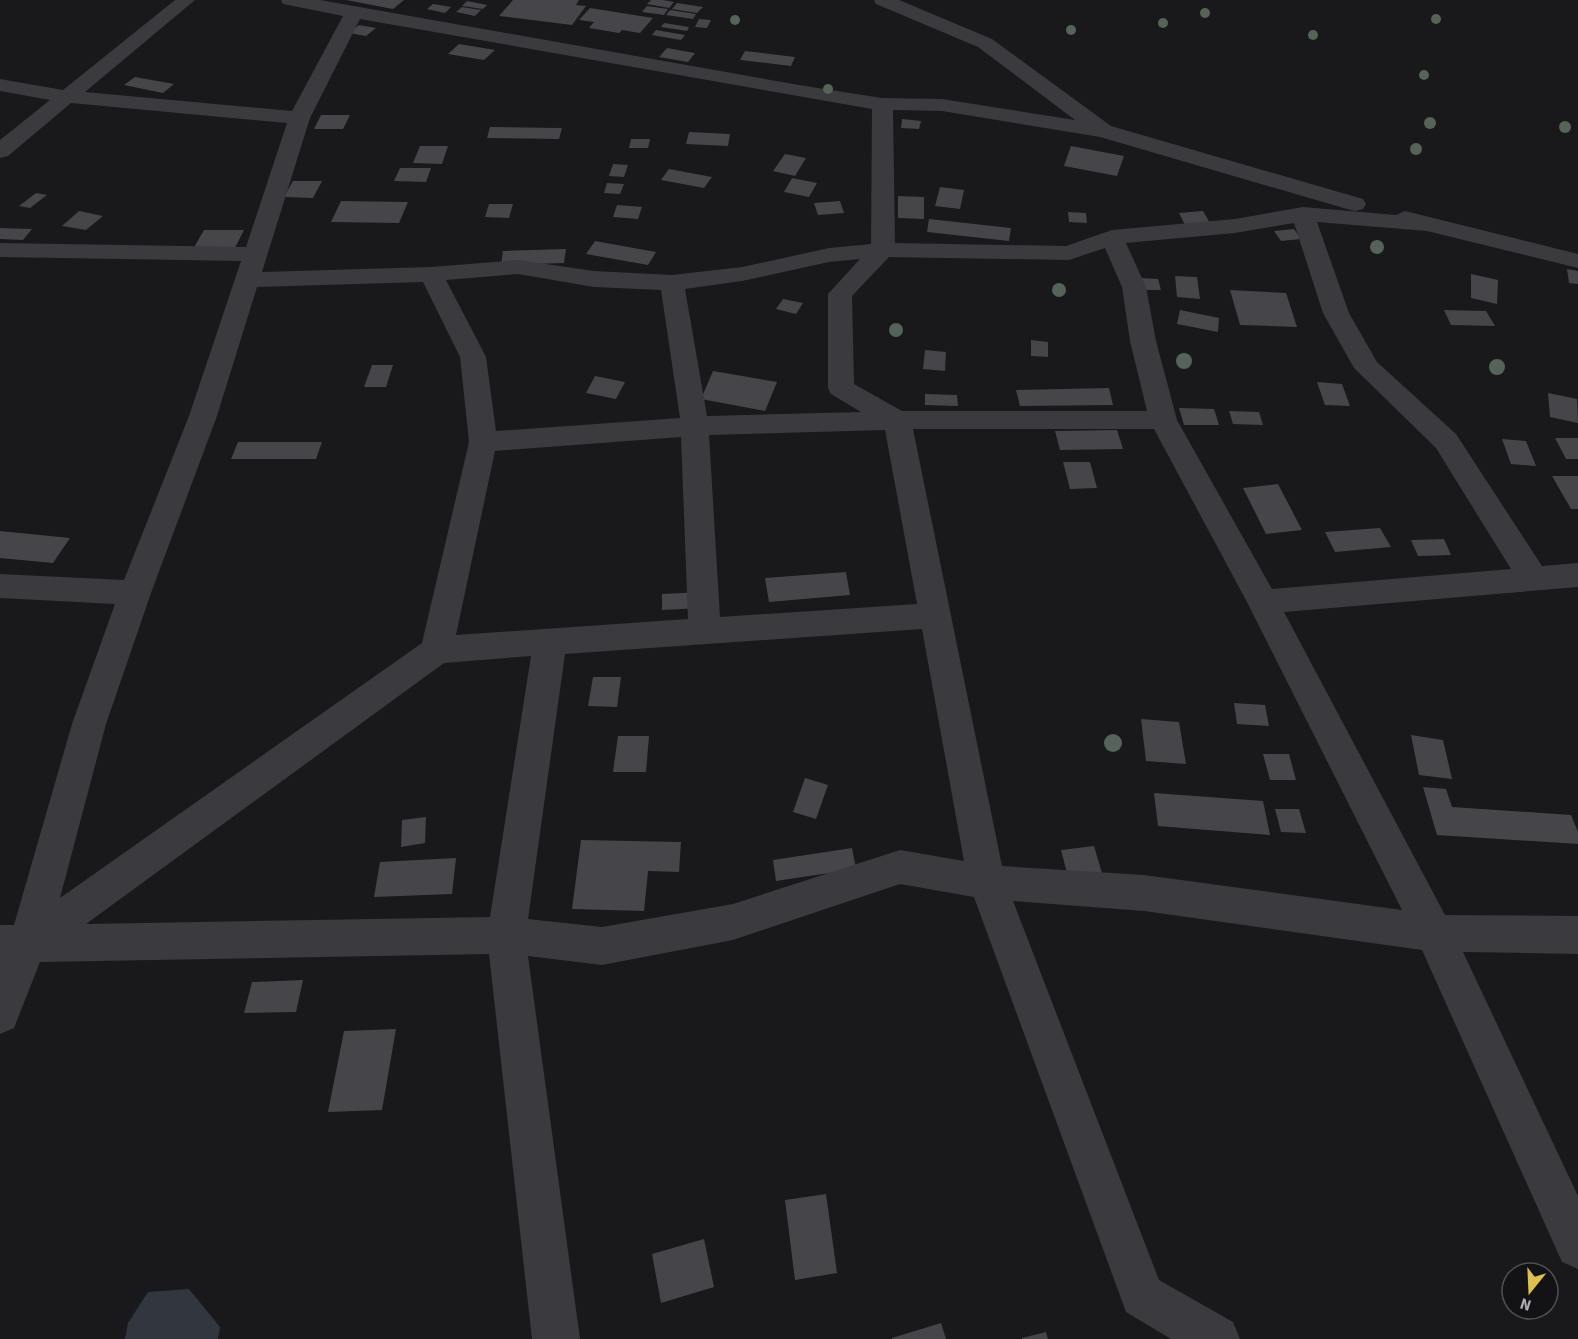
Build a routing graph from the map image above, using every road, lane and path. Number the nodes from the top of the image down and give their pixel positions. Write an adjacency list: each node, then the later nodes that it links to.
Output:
1 (186, 0): 6 (street)
2 (290, 0): 4 (street)
3 (883, 0): 9 (street)
4 (354, 12): 7 (street); 8 (street)
5 (0, 85): 6 (street)
6 (69, 97): 8 (street); 10 (street)
7 (882, 104): 9 (street); 15 (street)
8 (300, 118): 17 (street)
9 (1103, 130): 12 (street)
10 (0, 151)
11 (1304, 214): 12 (street); 13 (street); 25 (street)
12 (1425, 224): 16 (street)
13 (1112, 237): 15 (street); 21 (street)
14 (0, 250): 17 (street)
15 (883, 250): 19 (street); 20 (street)
16 (1578, 261)
17 (251, 267): 18 (street); 27 (street)
18 (430, 274): 19 (street); 23 (street)
19 (672, 283): 22 (street)
20 (897, 420): 21 (street); 22 (street); 29 (street)
21 (1163, 420): 28 (street)
22 (695, 426): 23 (street); 30 (street)
23 (483, 442): 32 (street)
24 (1578, 575): 25 (street)
25 (1533, 578): 28 (street)
26 (0, 586): 27 (street)
27 (135, 593): 37 (street)
28 (1263, 602): 34 (street)
29 (935, 615): 30 (street); 33 (street)
30 (705, 631): 31 (street)
31 (550, 642): 32 (street); 35 (street)
32 (436, 650): 37 (street)
33 (987, 882): 34 (street); 35 (street); 41 (street)
34 (1434, 933): 36 (street); 39 (street)
35 (506, 935): 37 (street); 40 (street)
36 (1578, 935)
37 (14, 944): 38 (street)
38 (0, 1014)
39 (1578, 1246)
40 (556, 1339)
41 (1216, 1339)

